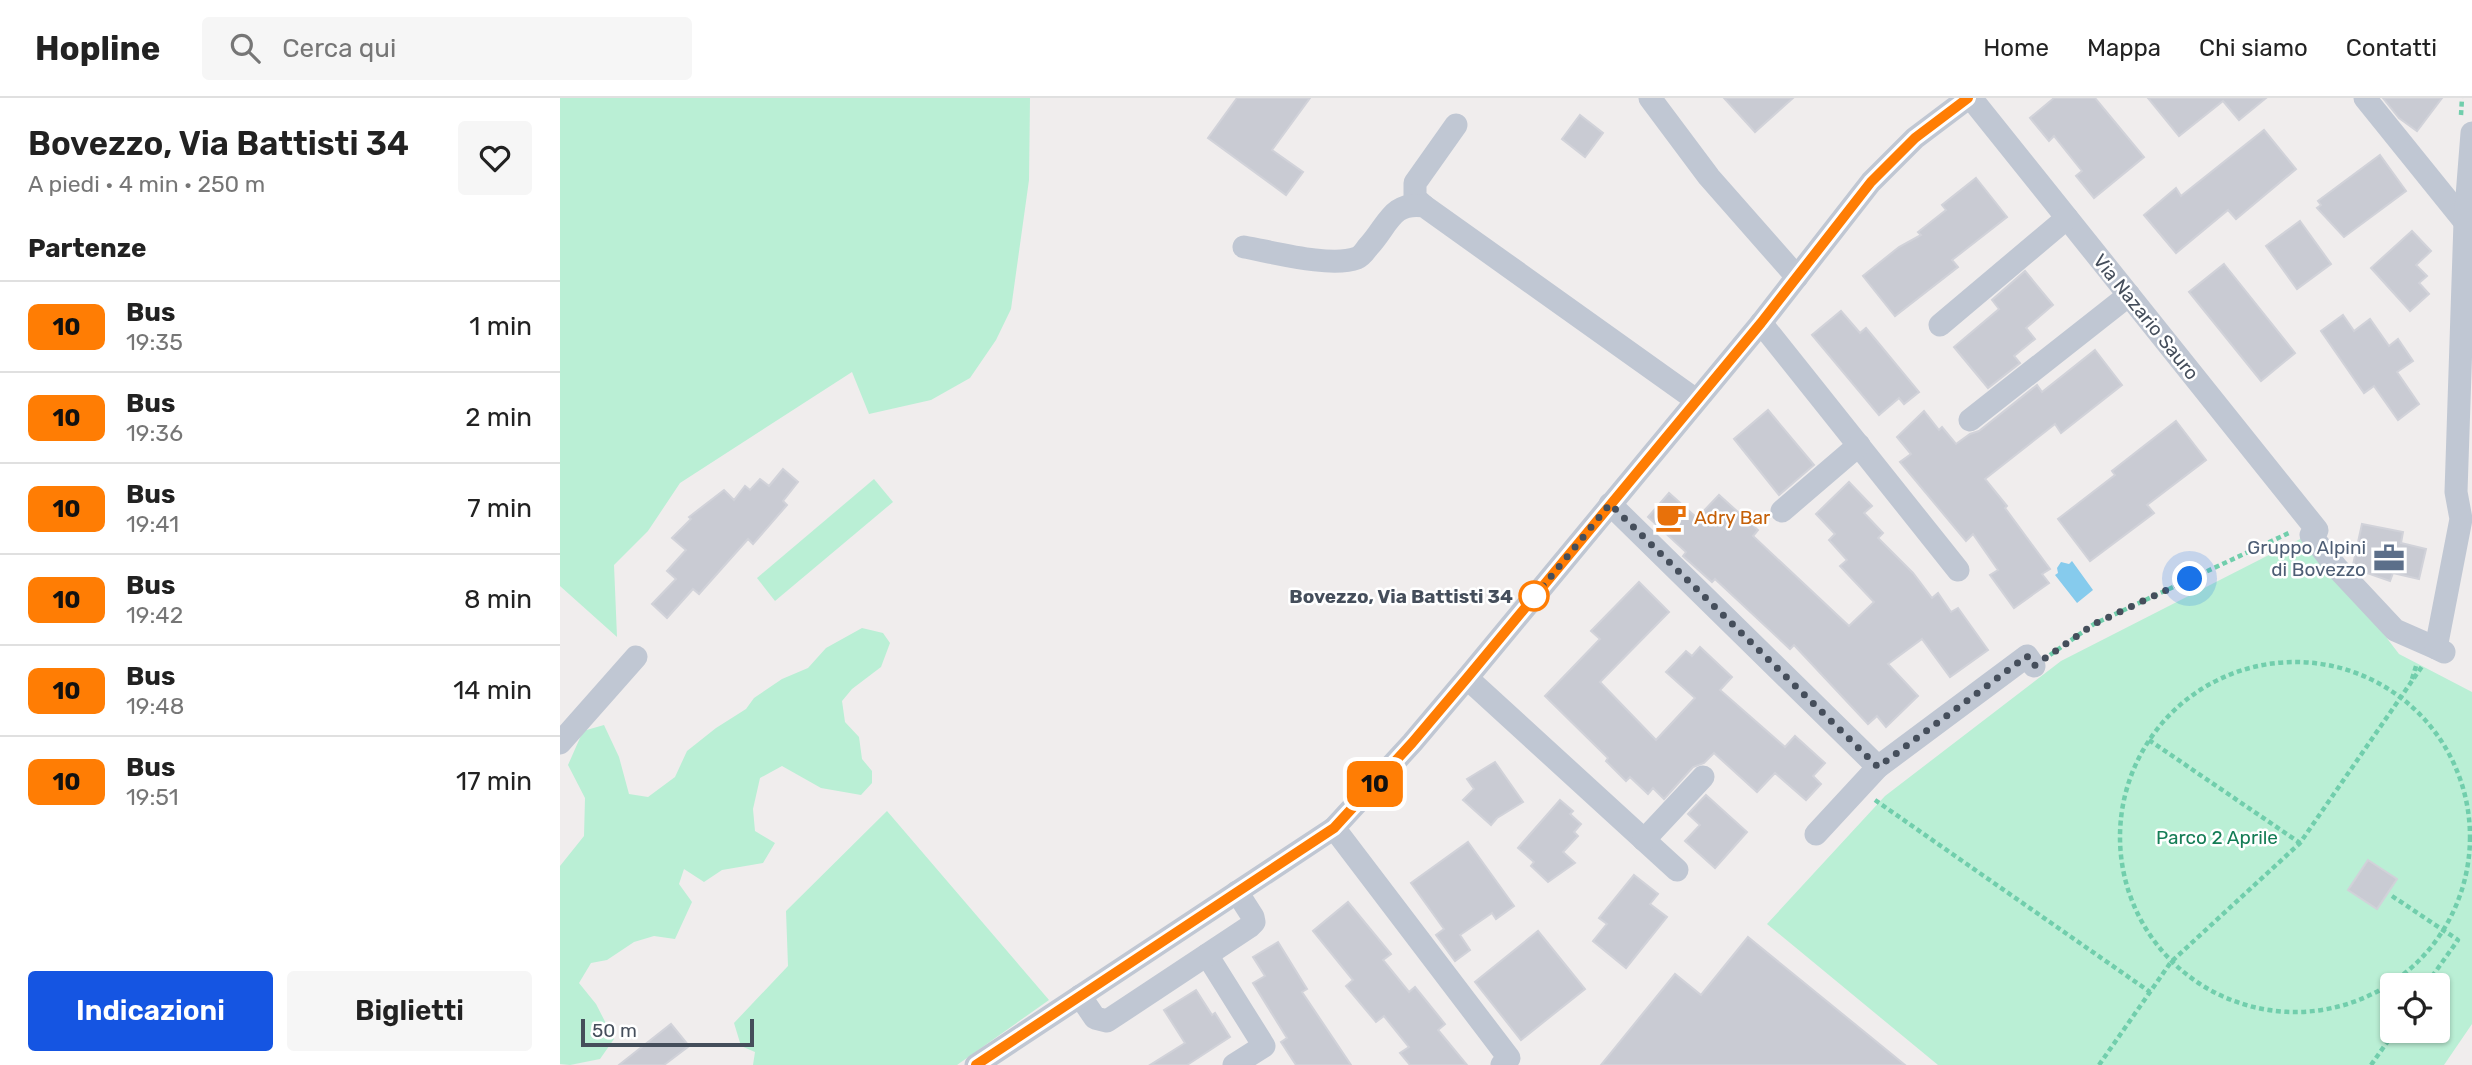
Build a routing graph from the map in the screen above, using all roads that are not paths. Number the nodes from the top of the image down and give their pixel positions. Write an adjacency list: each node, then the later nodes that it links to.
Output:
1 (1650, 98): 10 (street)
2 (1970, 98): 7 (street, Via Nazario Sauro); 10 (street)
3 (2365, 98): 8 (street)
4 (1456, 125): 6 (street)
5 (2472, 133): 8 (street)
6 (1424, 206): 9 (street); 14 (street)
7 (2067, 218): 11 (street, Via Nazario Sauro); 13 (street)
8 (2465, 222): 19 (street)
9 (1244, 247)
10 (1797, 277): 12 (street)
11 (2129, 295): 15 (street); 19 (street, Via Nazario Sauro)
12 (1761, 323): 14 (street); 16 (street)
13 (1940, 325)
14 (1696, 400): 17 (street)
15 (1970, 420)
16 (1859, 445): 18 (street); 20 (street)
17 (1610, 504): 23 (street); 25 (street)
18 (1782, 511)
19 (2466, 523)
20 (1958, 570)
21 (636, 657): 24 (street)
22 (2034, 666): 25 (street)
23 (1467, 678): 27 (street); 29 (street)
24 (560, 743)
25 (1878, 767): 28 (street)
26 (1703, 776): 29 (street)
27 (1334, 828): 31 (street); 36 (street)
28 (1816, 834)
29 (1644, 840): 30 (street)
30 (1677, 870)
31 (1237, 892): 32 (street); 33 (street)
32 (1207, 955): 33 (street); 35 (street)
33 (1080, 996): 34 (street)
34 (976, 1065)
35 (1234, 1065)
36 (1502, 1065)

